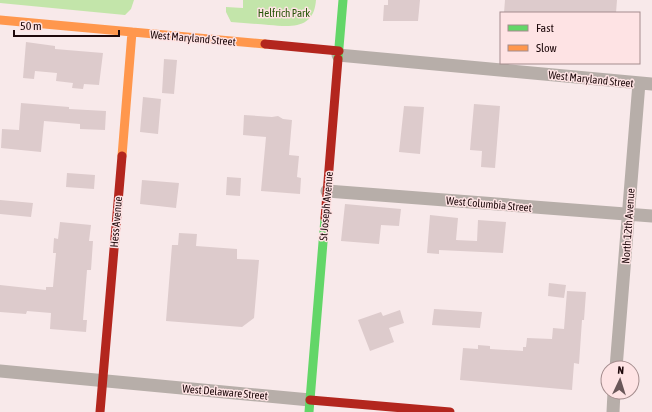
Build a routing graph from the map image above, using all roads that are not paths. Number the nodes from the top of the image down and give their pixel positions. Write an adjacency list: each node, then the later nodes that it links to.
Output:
1 (343, 0): 4 (street, St Joseph Avenue)
2 (0, 20): 3 (street, West Maryland Street)
3 (132, 32): 4 (street, West Maryland Street); 11 (street, Hess Avenue)
4 (339, 53): 5 (street, West Maryland Street); 6 (street, St Joseph Avenue)
5 (646, 84): 7 (street, North 12th Avenue)
6 (327, 191): 7 (street, West Columbia Street); 13 (street, St Joseph Avenue)
7 (628, 214): 8 (street, West Columbia Street); 9 (street, North 12th Avenue)
8 (652, 216)
9 (617, 360)
10 (0, 371): 11 (street, West Delaware Street)
11 (103, 381): 13 (street, West Delaware Street); 14 (street, Hess Avenue)
12 (614, 400): 16 (street)
13 (310, 406): 15 (street, West Delaware Street)
14 (100, 412)
15 (450, 412)
16 (613, 412)

